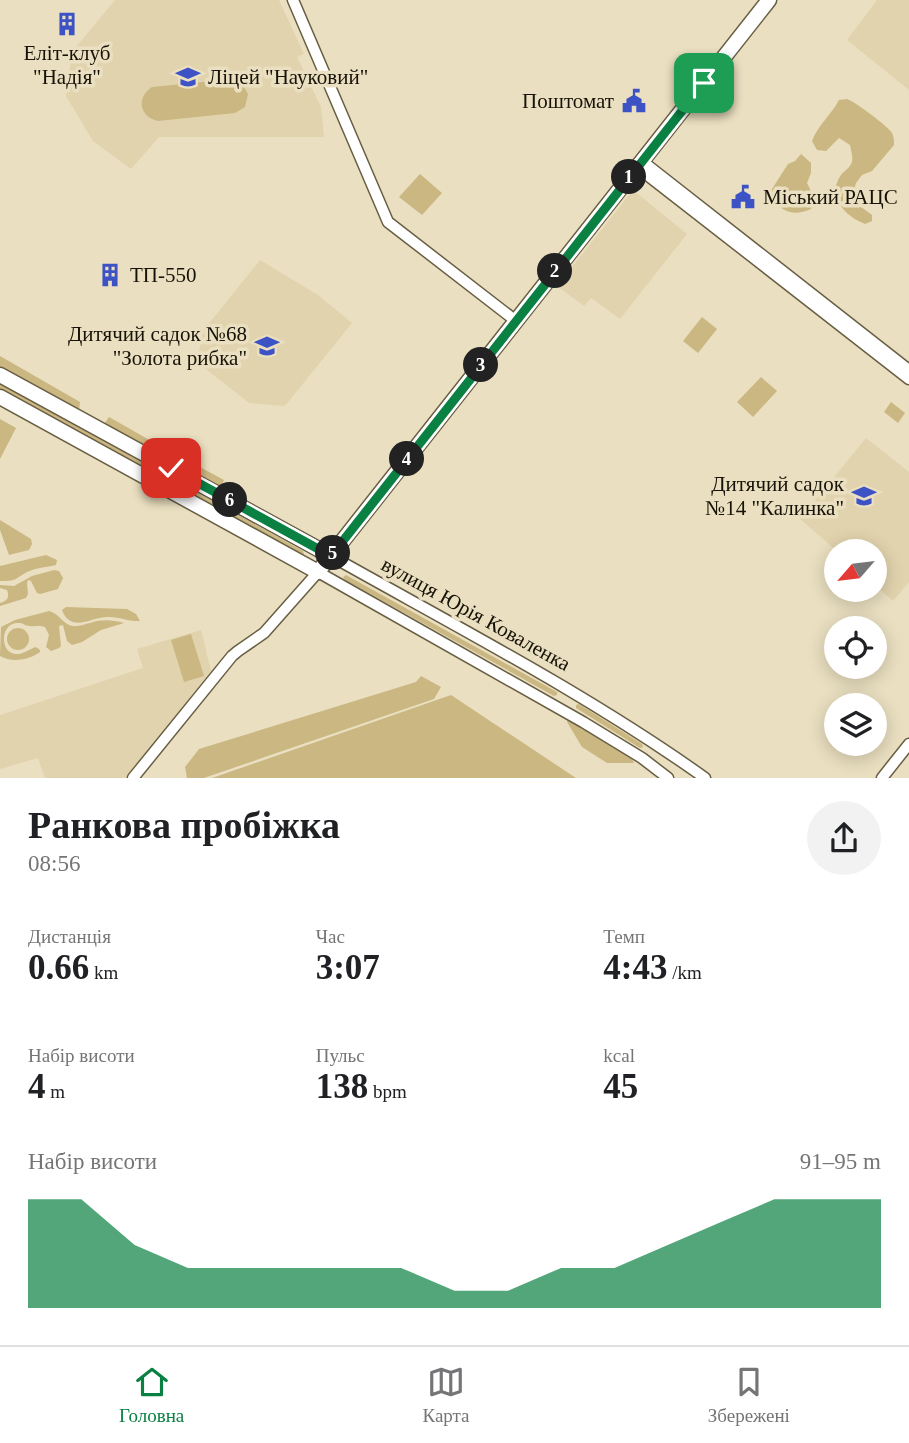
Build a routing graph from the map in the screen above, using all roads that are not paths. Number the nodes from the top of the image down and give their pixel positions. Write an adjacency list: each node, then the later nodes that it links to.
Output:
1 (293, 0): 4 (street)
2 (769, 0): 3 (main road)
3 (640, 164): 4 (main road); 5 (street); 7 (street)
4 (516, 321): 9 (main road)
5 (909, 370)
6 (0, 375): 9 (main road, вулиця Юрія Коваленка)
7 (909, 379)
8 (0, 397): 10 (main road, вулиця Юрія Коваленка)
9 (331, 556): 10 (main road); 14 (street, вулиця Юрія Коваленка)
10 (317, 572): 12 (street); 13 (street, вулиця Юрія Коваленка)
11 (909, 744): 15 (street)
12 (133, 778)
13 (668, 778)
14 (705, 778)
15 (882, 778)

